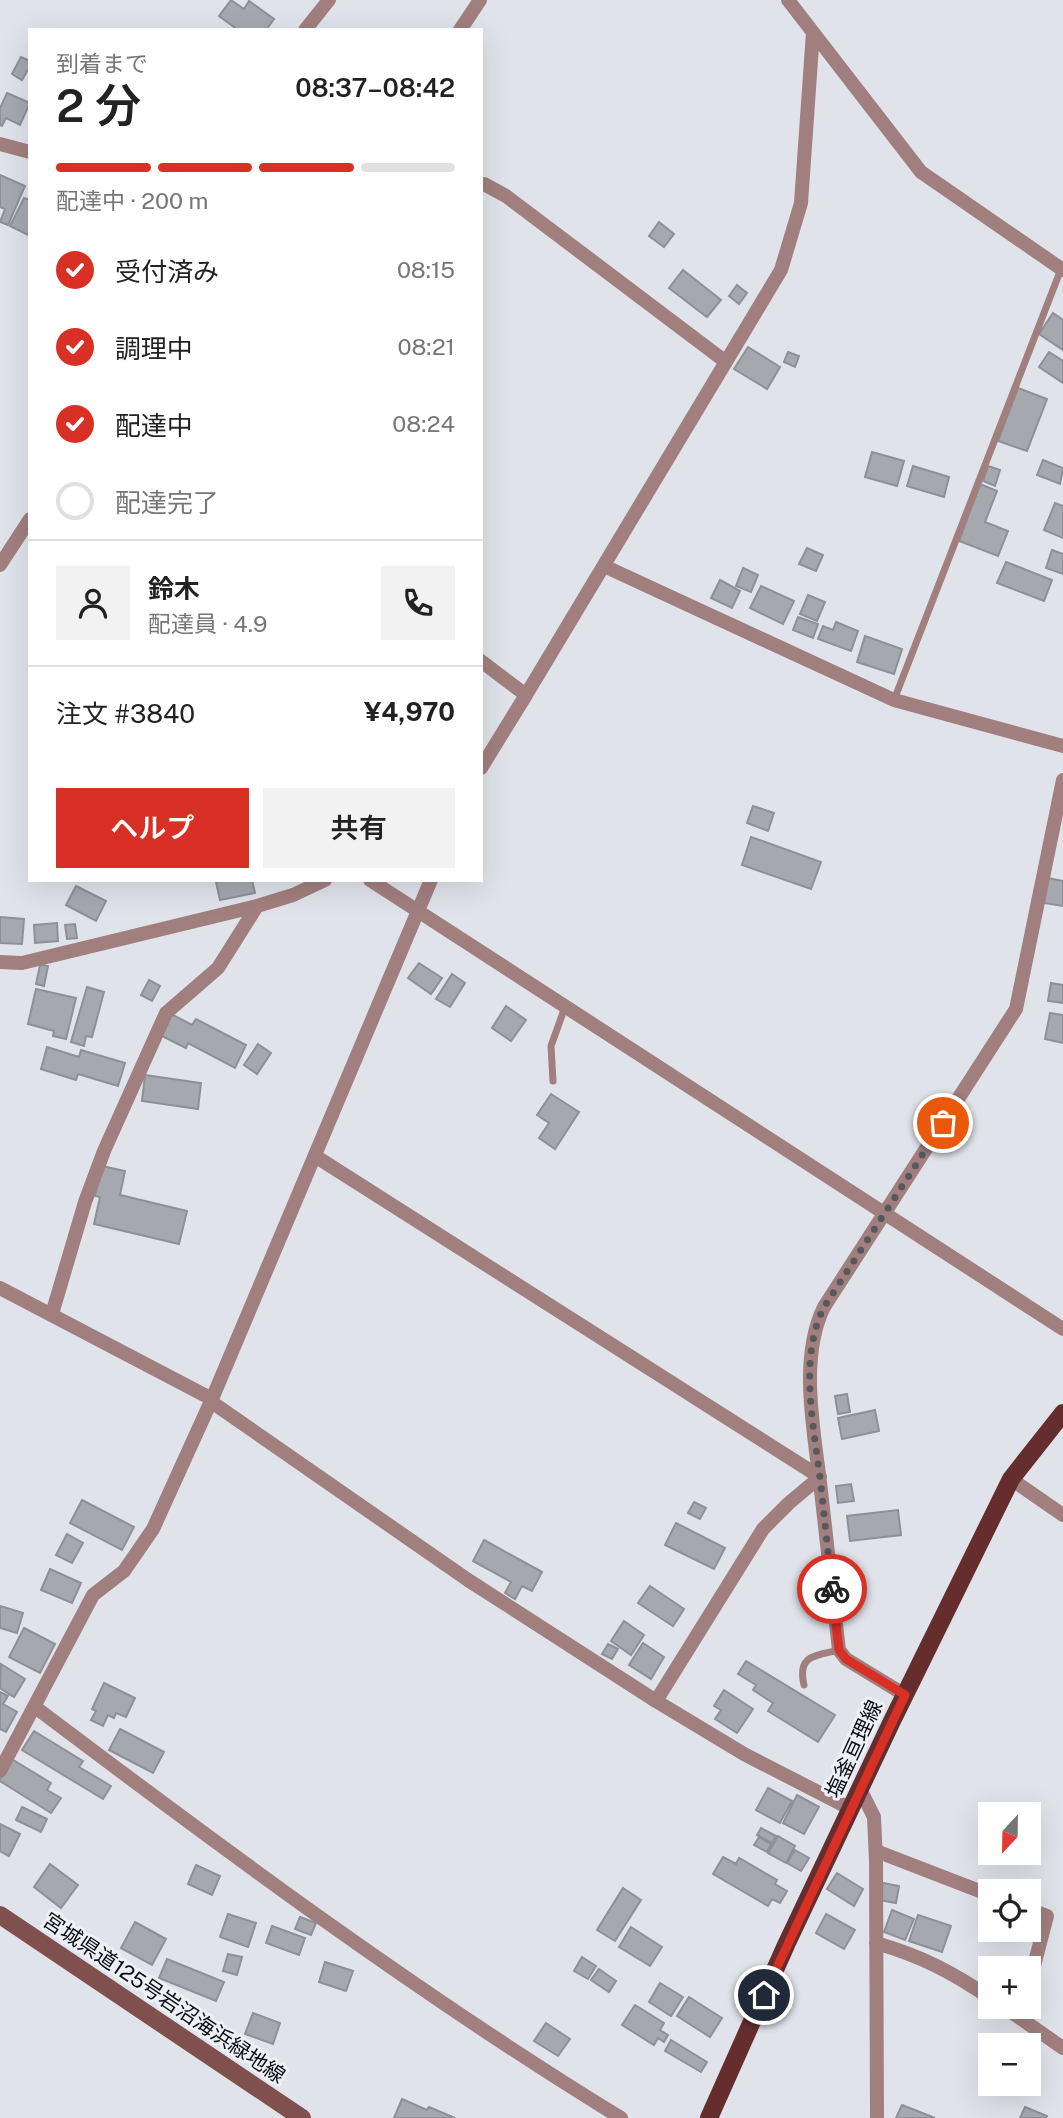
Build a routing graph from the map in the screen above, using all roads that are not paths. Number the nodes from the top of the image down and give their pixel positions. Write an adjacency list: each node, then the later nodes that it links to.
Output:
1 (329, 0): 4 (street)
2 (480, 0): 5 (street)
3 (788, 0): 6 (street)
4 (307, 28)
5 (461, 28)
6 (813, 32): 10 (street); 11 (street)
7 (0, 144): 8 (street)
8 (28, 151)
9 (484, 184): 11 (street)
10 (1062, 269): 17 (lane)
11 (726, 362): 14 (street)
12 (28, 522): 13 (street)
13 (0, 565)
14 (604, 566): 16 (street); 17 (street)
15 (483, 663): 16 (street)
16 (526, 695): 19 (street)
17 (894, 700): 18 (street)
18 (1063, 746)
19 (483, 765)
20 (1063, 780): 30 (street)
21 (321, 882): 24 (street)
22 (373, 882): 25 (street)
23 (430, 882): 25 (street)
24 (257, 906): 26 (street); 32 (street)
25 (418, 911): 27 (street); 29 (street)
26 (0, 962)
27 (565, 1007): 28 (lane); 30 (street)
28 (553, 1081)
29 (315, 1156): 34 (street); 36 (street)
30 (885, 1214): 33 (street); 36 (street)
31 (0, 1289): 32 (street)
32 (52, 1314): 34 (street)
33 (1063, 1329)
34 (212, 1399): 42 (street); 43 (street)
35 (1063, 1413): 37 (main road, 塩釜亘理線)
36 (820, 1477): 39 (street); 42 (street)
37 (1011, 1479): 38 (street); 41 (main road, 塩釜亘理線)
38 (1063, 1515)
39 (839, 1650): 40 (lane); 41 (street)
40 (804, 1685)
41 (905, 1695): 45 (main road, 塩釜亘理線)
42 (656, 1701): 46 (street)
43 (35, 1707): 44 (street); 57 (street)
44 (0, 1772)
45 (860, 1789): 46 (main road, 塩釜亘理線); 47 (street)
46 (851, 1809): 58 (main road, 塩釜亘理線)
47 (876, 1851): 48 (street); 52 (street)
48 (978, 1890)
49 (1041, 1914): 51 (street)
50 (0, 1915): 56 (main road, 宮城県道125号岩沼海浜緑地線)
51 (1041, 1939)
52 (876, 1943): 53 (street); 59 (street)
53 (978, 1990)
54 (1029, 2019): 55 (street)
55 (1063, 2048)
56 (294, 2116)
57 (621, 2118)
58 (709, 2118)
59 (877, 2118)

